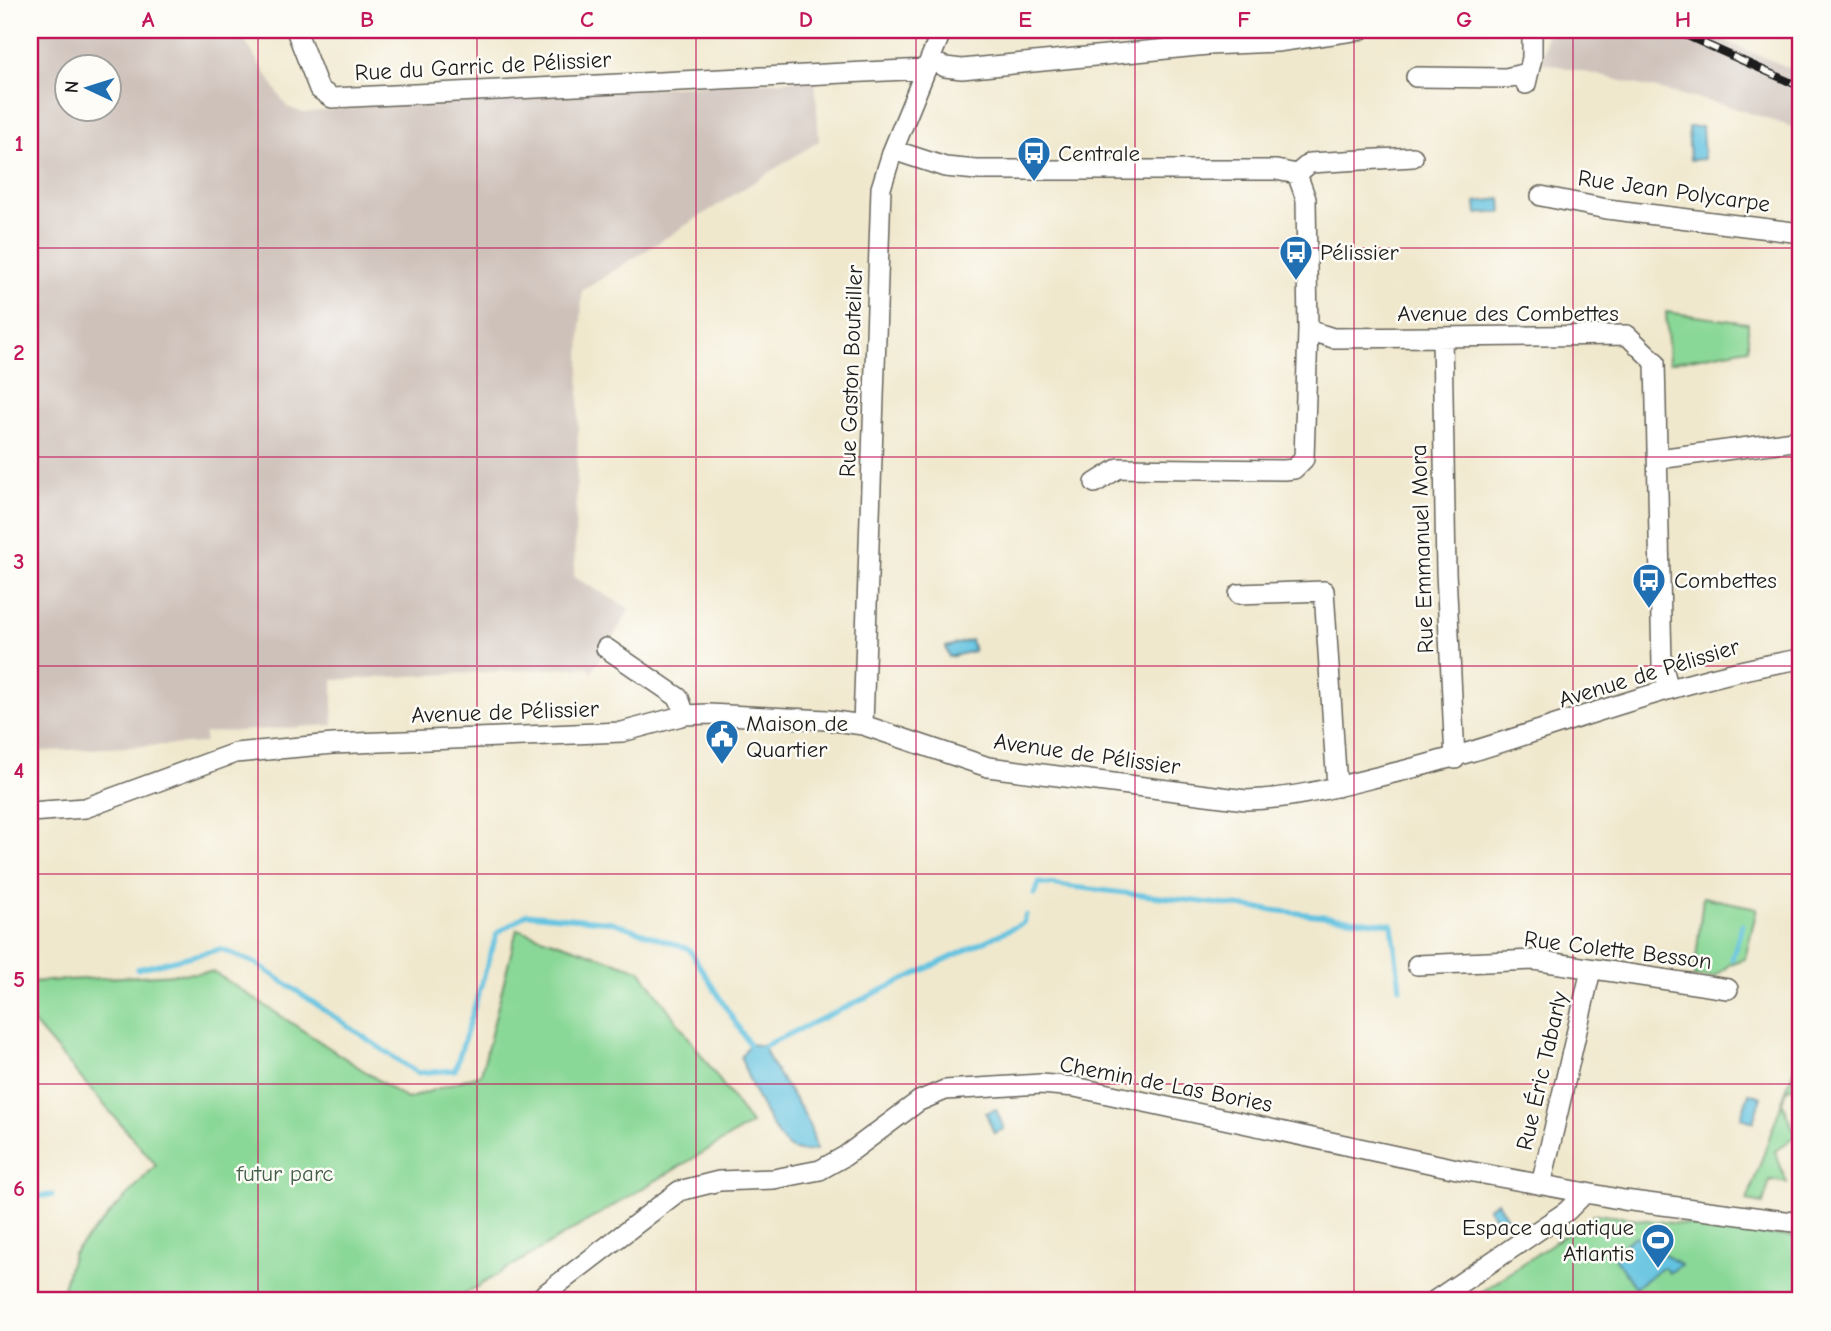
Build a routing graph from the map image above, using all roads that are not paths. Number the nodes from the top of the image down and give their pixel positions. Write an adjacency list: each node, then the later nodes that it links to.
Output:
1 (296, 30): 6 (street, Rue du Garric de Pélissier)
2 (942, 30): 6 (street, Rue Gaston Bouteiller)
3 (1360, 30): 5 (street, Rue du Garric de Pélissier)
4 (1532, 30): 7 (street)
5 (1208, 37): 6 (street, Rue du Garric de Pélissier)
6 (928, 65): 8 (street, Rue Gaston Bouteiller)
7 (1416, 77)
8 (892, 150): 10 (street); 23 (street, Rue Gaston Bouteiller)
9 (1413, 158): 10 (street)
10 (1297, 174): 13 (street)
11 (1541, 196): 12 (street, Rue Jean Polycarpe)
12 (1801, 233)
13 (1308, 330): 14 (street, Avenue des Combettes); 17 (street)
14 (1441, 337): 16 (street, Avenue des Combettes); 24 (street, Rue Emmanuel Mora)
15 (1801, 440): 16 (street)
16 (1658, 459): 21 (street, Avenue des Combettes)
17 (1095, 484)
18 (1239, 594): 25 (street)
19 (606, 648): 22 (street)
20 (1801, 659): 21 (street, Avenue de Pélissier)
21 (1669, 689): 24 (street, Avenue de Pélissier)
22 (685, 715): 23 (street, Avenue de Pélissier); 26 (street, Avenue de Pélissier)
23 (863, 725): 25 (street, Avenue de Pélissier)
24 (1455, 759): 25 (street, Avenue de Pélissier)
25 (1337, 787)
26 (30, 812)
27 (1418, 965): 28 (street, Rue Colette Besson)
28 (1591, 970): 29 (street, Rue Colette Besson); 30 (street, Rue Éric Tabarly)
29 (1728, 989)
30 (1541, 1185): 31 (street, Chemin de Las Bories); 33 (street, Chemin de Las Bories)
31 (1585, 1193): 32 (street, Chemin de Las Bories); 34 (street)
32 (1801, 1223)
33 (536, 1301)
34 (1434, 1301)

